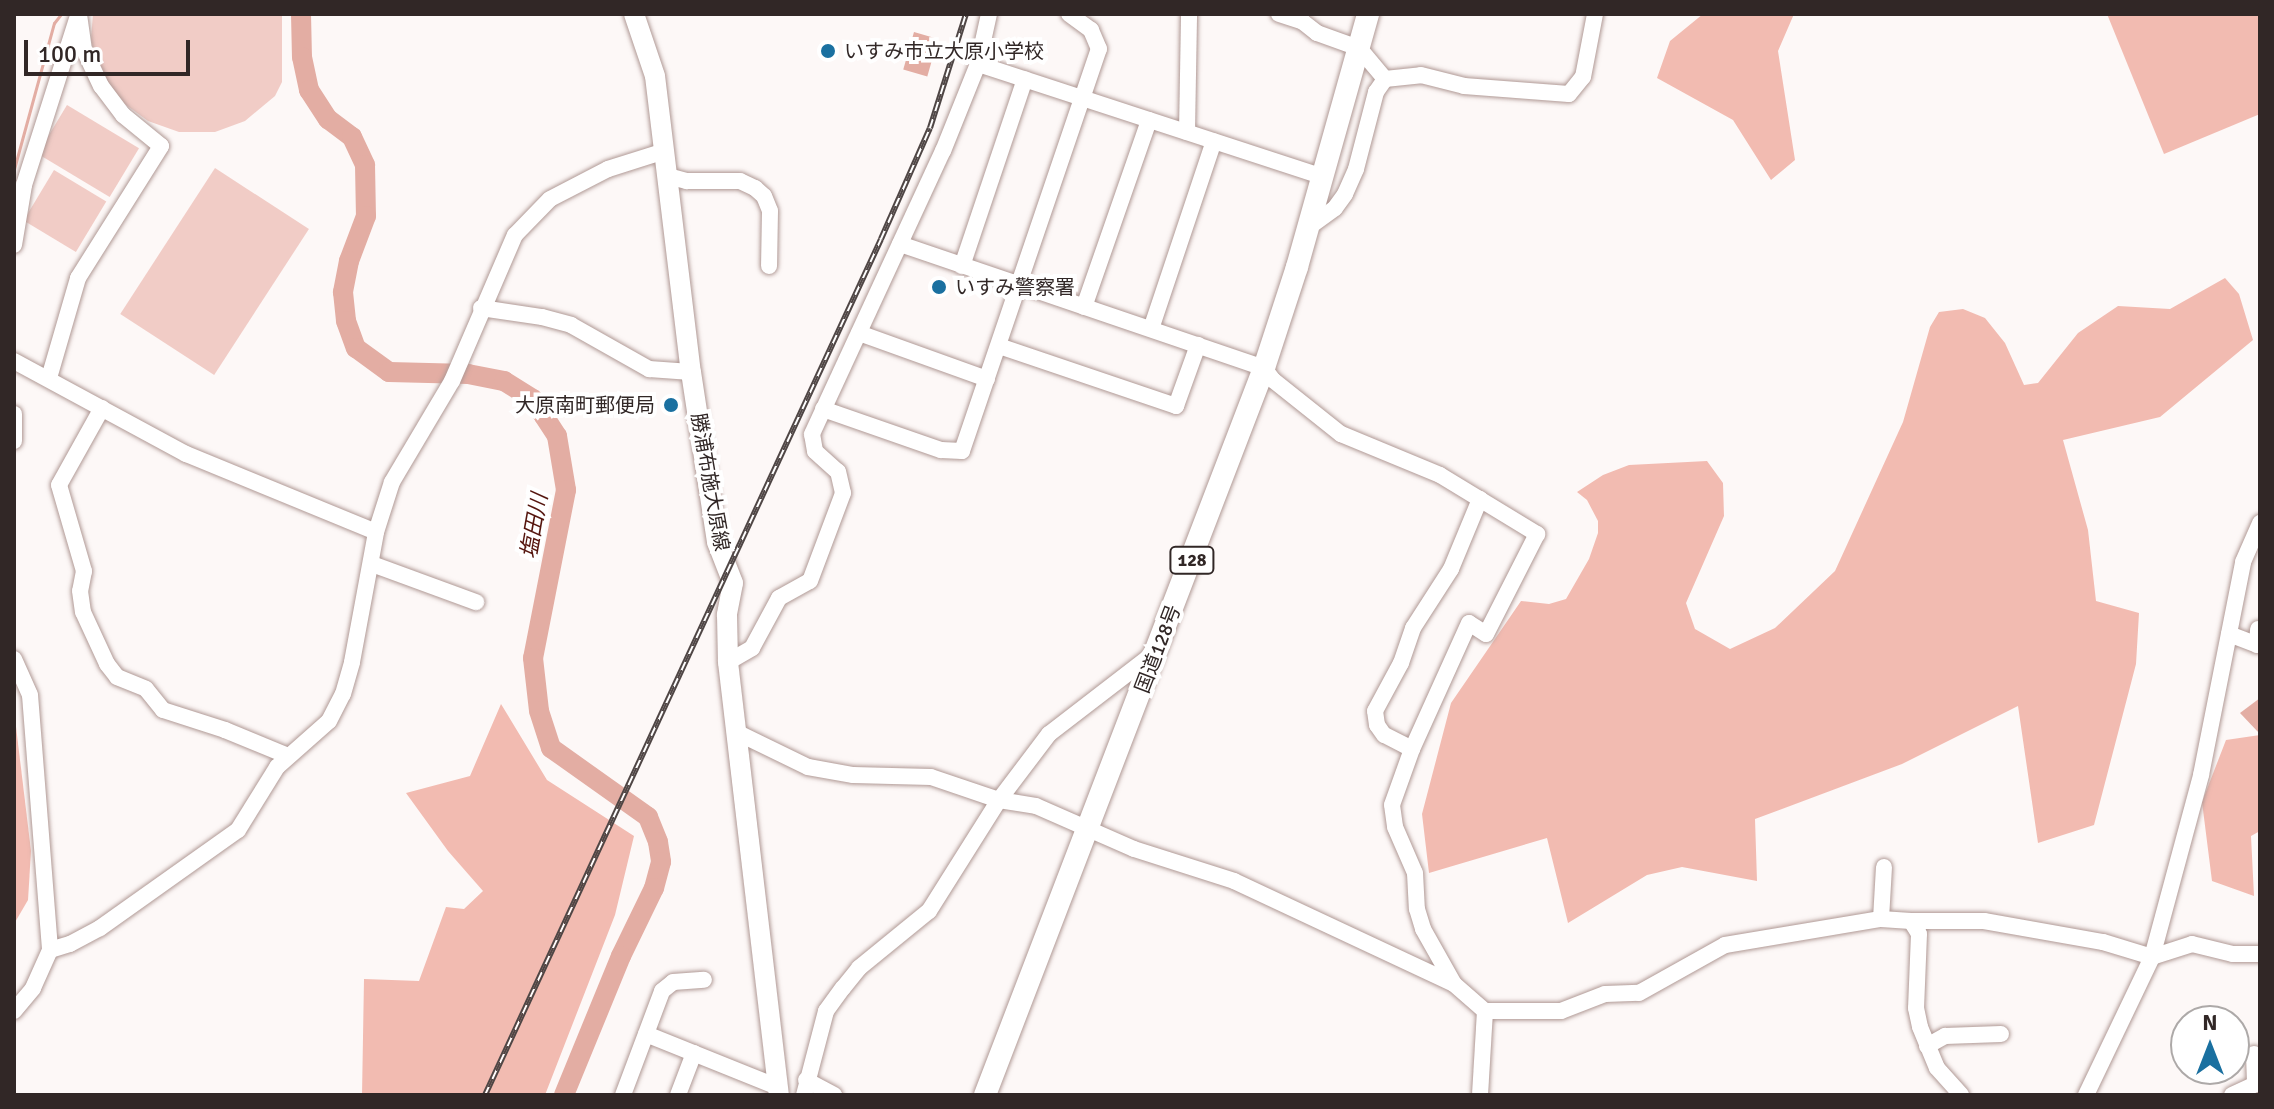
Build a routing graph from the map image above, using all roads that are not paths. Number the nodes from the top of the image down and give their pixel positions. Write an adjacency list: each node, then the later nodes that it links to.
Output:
1 (79, 14): 22 (street); 35 (street)
2 (634, 14): 17 (main road, 勝浦布施大原線)
3 (989, 14): 10 (street)
4 (1069, 14): 13 (street)
5 (1189, 14): 15 (street)
6 (1279, 14): 9 (street)
7 (1368, 14): 9 (highway, 国道128号 / 128)
8 (1595, 14): 12 (street)
9 (1359, 48): 12 (street); 19 (highway, 国道128号 / 128)
10 (978, 64): 11 (street); 21 (street)
11 (1025, 79): 13 (street); 24 (street)
12 (1385, 79): 20 (street)
13 (1085, 99): 14 (street); 25 (street)
14 (1149, 120): 15 (street); 26 (street)
15 (1187, 132): 16 (street)
16 (1214, 141): 19 (street); 28 (street)
17 (665, 151): 18 (main road, 勝浦布施大原線); 27 (street)
18 (668, 176): 23 (street); 34 (main road, 勝浦布施大原線)
19 (1323, 177): 20 (highway, 国道128号 / 128)
20 (1309, 227): 33 (highway, 国道128号 / 128)
21 (900, 244): 24 (street); 29 (street)
22 (14, 245)
23 (769, 266)
24 (962, 266): 25 (street)
25 (1020, 285): 26 (street); 31 (street)
26 (1084, 307): 28 (street)
27 (481, 308): 34 (street); 43 (street)
28 (1151, 329): 30 (street)
29 (859, 333): 36 (street); 38 (street)
30 (1198, 345): 31 (street); 33 (street)
31 (999, 346): 36 (street)
32 (14, 361): 35 (street)
33 (1264, 368): 41 (street); 48 (highway, 国道128号 / 128)
34 (691, 372): 50 (main road, 勝浦布施大原線)
35 (49, 378): 37 (street)
36 (987, 379): 38 (street)
37 (102, 408): 43 (street); 53 (street)
38 (823, 409): 50 (street)
39 (14, 414): 40 (street)
40 (14, 441)
41 (1480, 499): 52 (street); 52 (street)
42 (2260, 523): 47 (street)
43 (376, 532): 44 (street)
44 (372, 564): 45 (street); 53 (street)
45 (476, 602)
46 (2258, 629): 47 (street)
47 (2229, 634): 61 (street)
48 (1158, 650): 54 (street); 55 (highway, 国道128号 / 128)
49 (14, 659): 59 (street)
50 (728, 662): 51 (main road, 勝浦布施大原線)
51 (736, 732): 54 (street); 73 (main road, 勝浦布施大原線)
52 (1412, 749): 63 (street)
53 (288, 756): 59 (street)
54 (999, 800): 55 (street); 72 (street)
55 (1089, 828): 63 (street); 77 (highway, 国道128号 / 128)
56 (1884, 867): 57 (street)
57 (1881, 919): 58 (street); 65 (street)
58 (1911, 921): 61 (street); 68 (street)
59 (50, 950): 64 (street)
60 (2260, 954): 61 (street)
61 (2152, 957): 80 (street)
62 (704, 980): 66 (street)
63 (1454, 984): 65 (street)
64 (14, 1011)
65 (1485, 1011): 78 (street)
66 (646, 1034): 69 (street); 74 (street)
67 (2001, 1034): 68 (street)
68 (1927, 1046): 79 (street)
69 (694, 1053): 73 (street); 75 (street)
70 (2254, 1054): 71 (street)
71 (2257, 1083): 81 (street)
72 (805, 1088): 76 (street)
73 (779, 1091)
74 (623, 1095)
75 (678, 1095)
76 (834, 1095)
77 (985, 1095)
78 (1480, 1095)
79 (1959, 1095)
80 (2086, 1095)
81 (2232, 1095)

